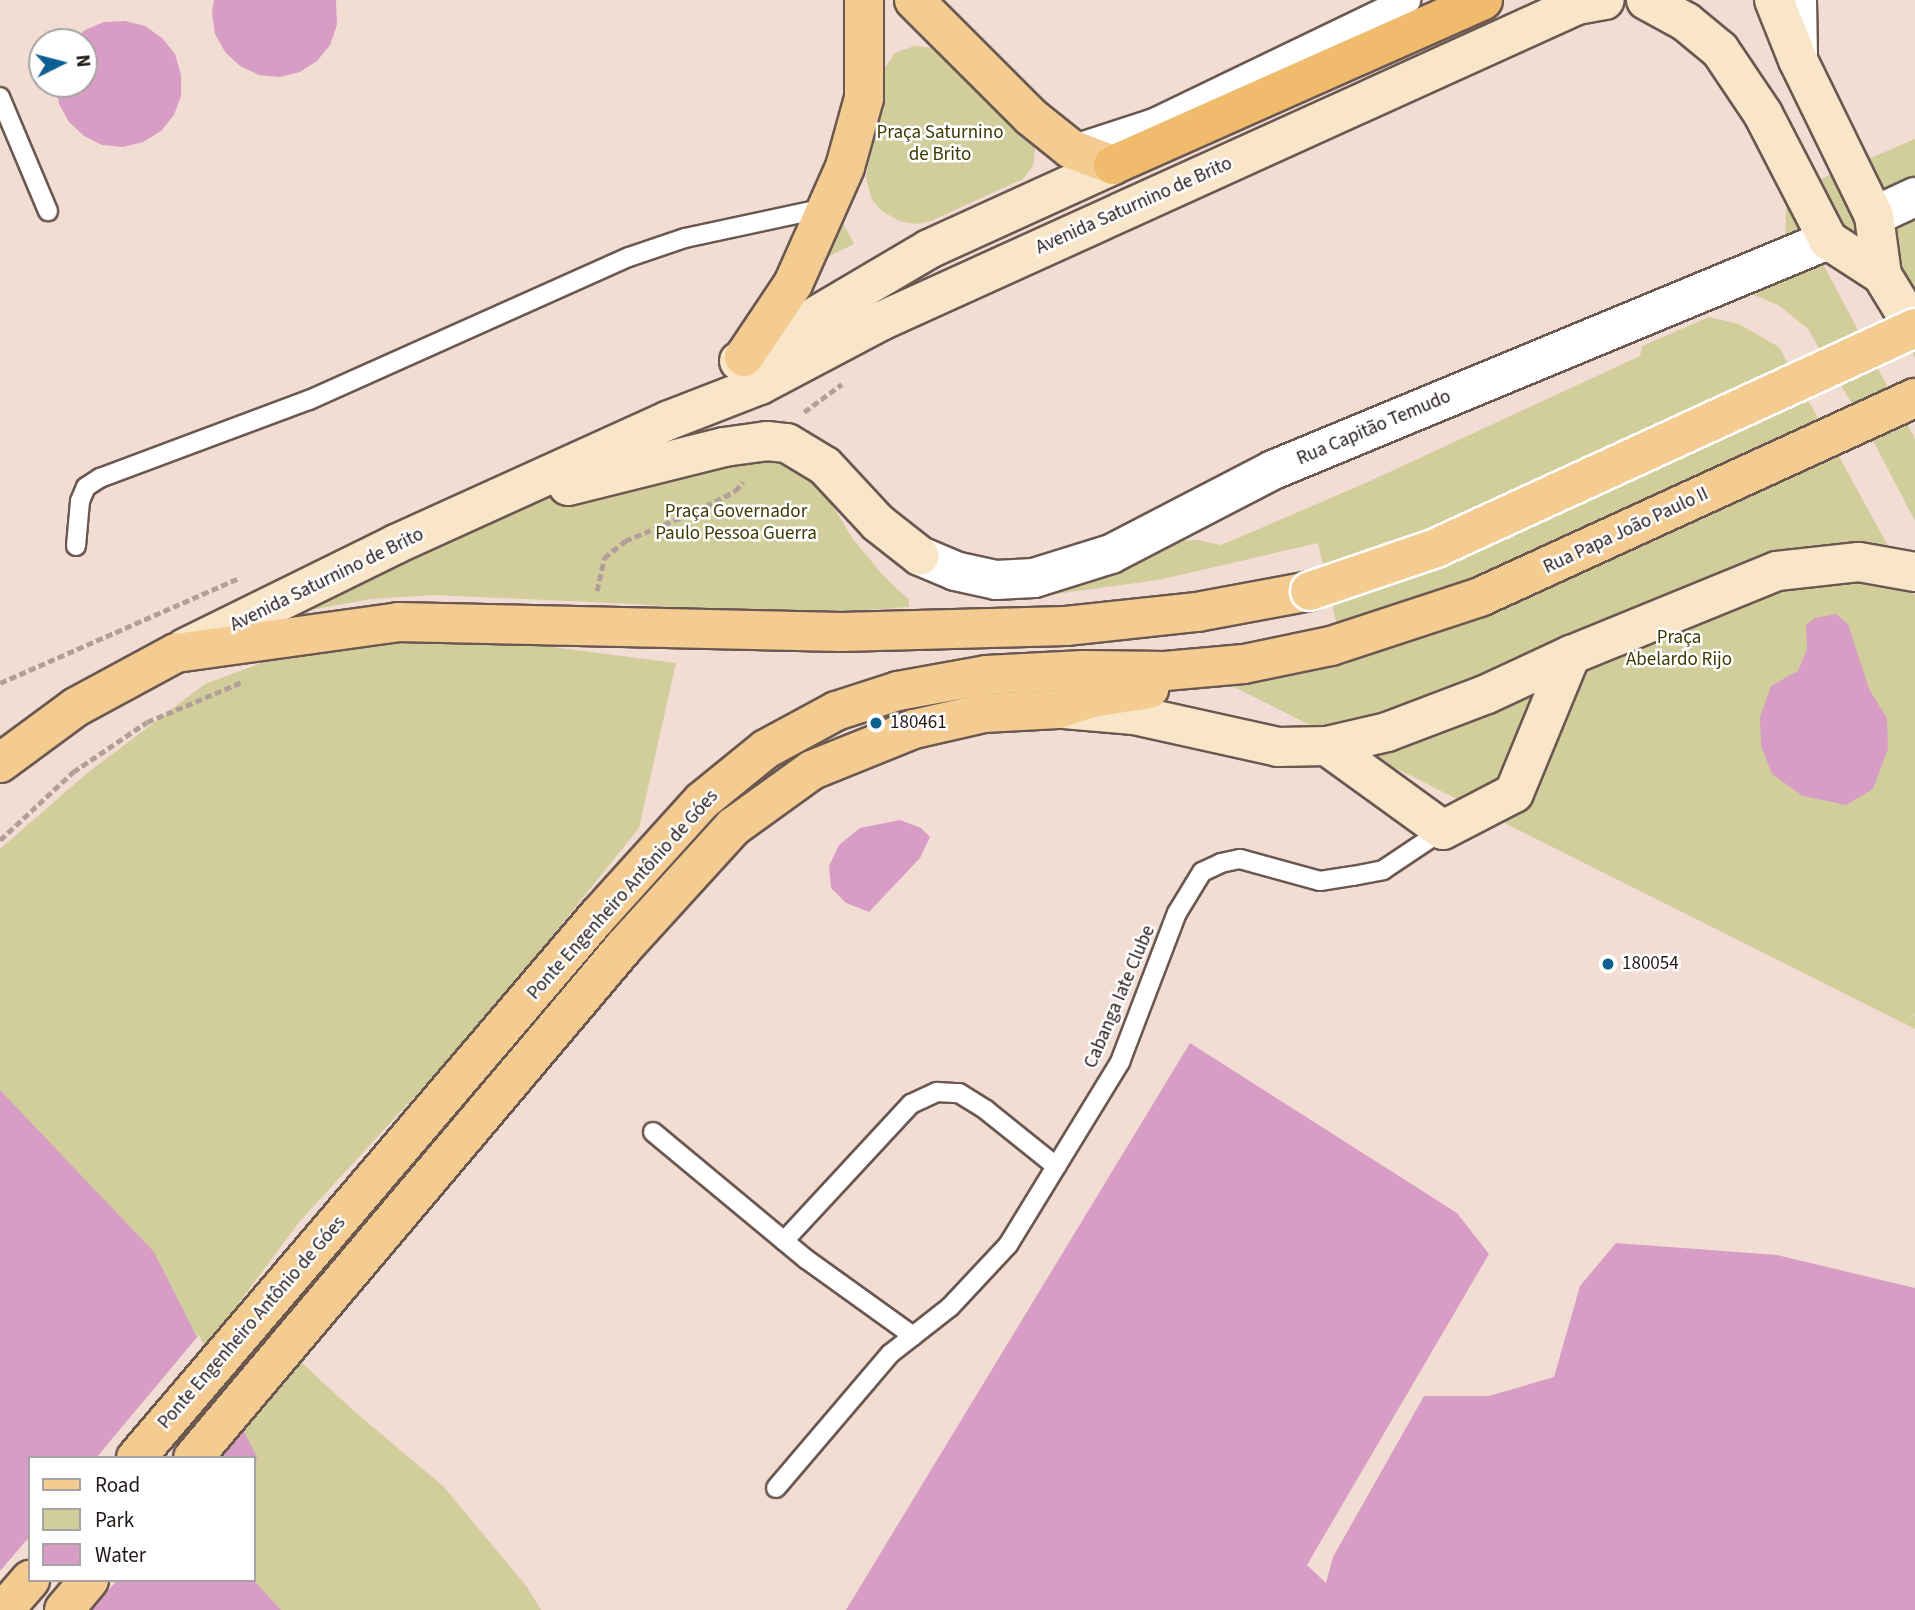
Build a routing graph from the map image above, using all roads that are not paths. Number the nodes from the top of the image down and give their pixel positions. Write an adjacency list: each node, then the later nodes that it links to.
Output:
1 (864, 0): 14 (main road)
2 (915, 0): 11 (main road)
3 (1407, 0): 11 (street)
4 (1483, 0): 12 (highway)
5 (1605, 0): 22 (main road, Avenida Saturnino de Brito)
6 (1646, 0): 17 (main road)
7 (1774, 0): 9 (main road)
8 (1797, 0): 9 (street)
9 (1798, 60): 16 (main road)
10 (0, 97): 15 (lane)
11 (1071, 149): 12 (main road)
12 (1113, 165): 20 (main road, Avenida Saturnino de Brito)
13 (1915, 197): 16 (street)
14 (829, 207): 20 (main road); 24 (lane)
15 (48, 211)
16 (1874, 216): 18 (main road)
17 (1828, 240): 18 (main road); 25 (street, Rua Capitão Temudo)
18 (1882, 275): 19 (main road)
19 (1915, 328): 28 (main road, bridge)
20 (744, 357): 22 (main road, Avenida Saturnino de Brito)
21 (1915, 398): 27 (main road, Rua Papa João Paulo II)
22 (667, 421): 23 (main road, Avenida Saturnino de Brito)
23 (477, 509): 25 (main road); 28 (main road, Avenida Saturnino de Brito)
24 (76, 546)
25 (920, 556)
26 (1915, 572): 29 (main road)
27 (1331, 646): 30 (main road, Ponte Engenheiro Antônio de Góes)
28 (176, 653): 33 (main road, Avenida Saturnino de Brito)
29 (1571, 655): 32 (main road); 34 (main road)
30 (1244, 664): 31 (main road, Ponte Engenheiro Antônio de Góes); 39 (main road, Ponte Engenheiro Antônio de Góes)
31 (1058, 709): 32 (main road); 40 (main road, Ponte Engenheiro Antônio de Góes)
32 (1327, 746): 34 (main road)
33 (0, 763)
34 (1443, 830): 36 (lane, Cabanga Iate Clube)
35 (653, 1132): 37 (lane)
36 (1056, 1166): 37 (lane); 38 (lane, Cabanga Iate Clube)
37 (784, 1241): 38 (lane)
38 (913, 1336): 41 (lane, Cabanga Iate Clube)
39 (138, 1456)
40 (195, 1456)
41 (776, 1488)
42 (28, 1582): 44 (main road)
43 (87, 1582): 45 (main road)
44 (4, 1610)
45 (64, 1610)

